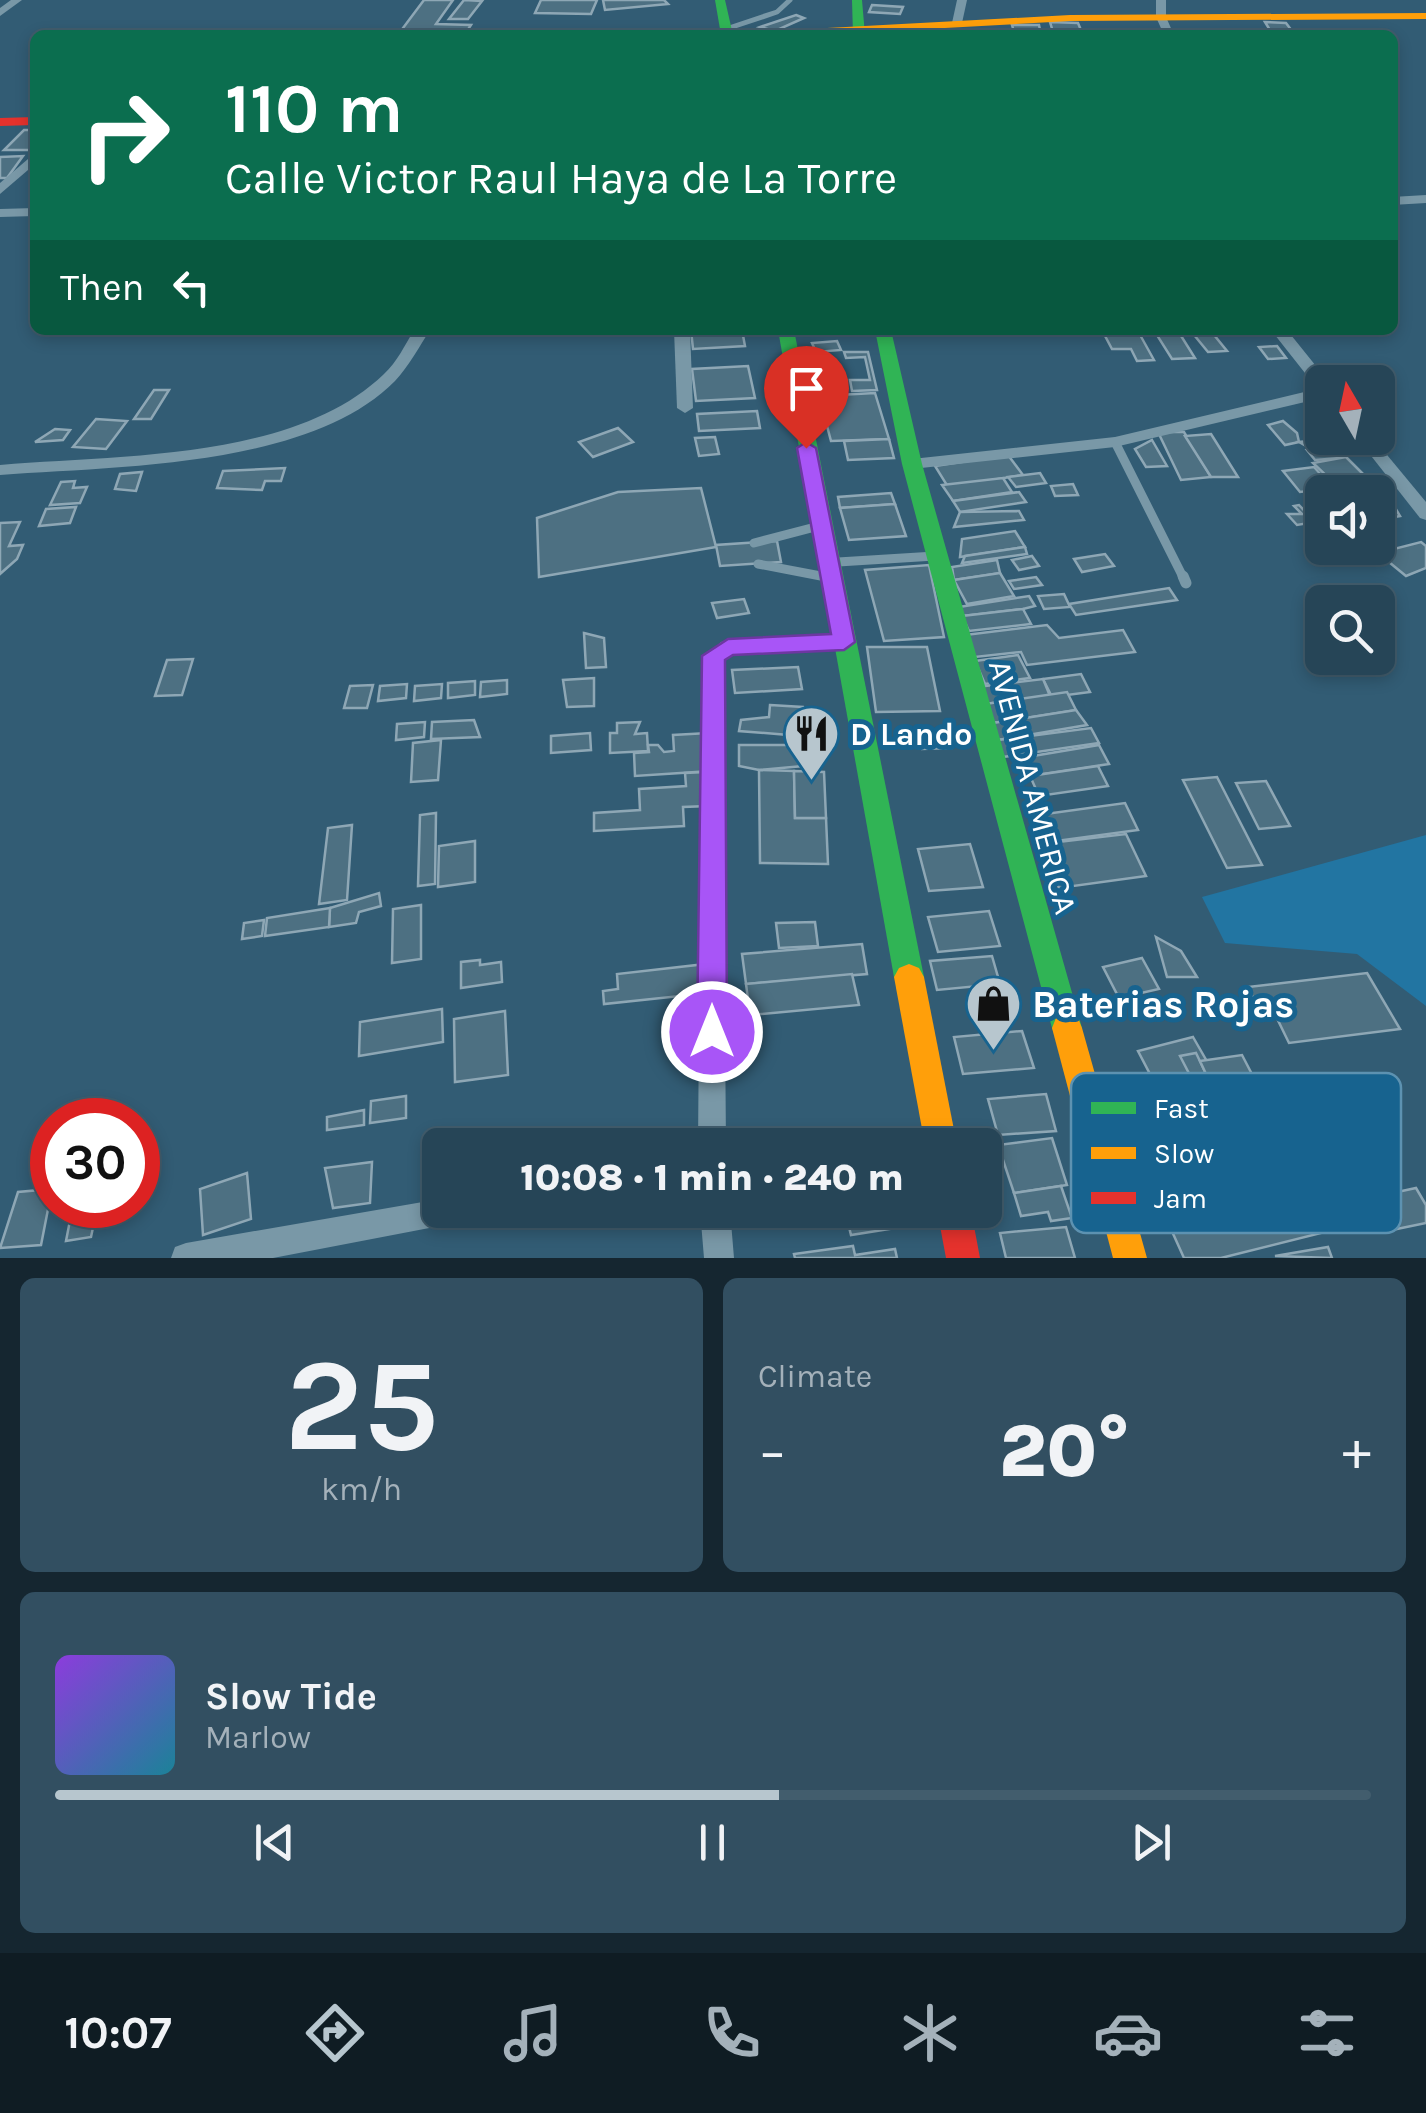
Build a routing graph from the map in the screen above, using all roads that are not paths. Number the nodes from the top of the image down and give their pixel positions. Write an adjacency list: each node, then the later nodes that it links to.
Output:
1 (17, 0): 6 (street)
2 (720, 0): 9 (main road)
3 (790, 0): 10 (lane)
4 (857, 0): 11 (main road)
5 (960, 12): 8 (main road); 12 (main road)
6 (0, 13)
7 (1426, 16): 8 (main road)
8 (1164, 17)
9 (726, 30)
10 (731, 30)
11 (859, 30)
12 (869, 30)
13 (30, 121): 14 (main road)
14 (0, 122)
15 (30, 163): 16 (street)
16 (0, 190)
17 (1426, 200): 18 (street)
18 (1398, 201)
19 (0, 212): 20 (street)
20 (30, 212)
21 (419, 335): 32 (street)
22 (682, 335): 28 (street)
23 (787, 335): 34 (main road)
24 (884, 335): 31 (main road, AVENIDA AMERICA)
25 (1283, 335): 26 (street)
26 (1307, 365)
27 (1305, 396): 29 (street)
28 (686, 408)
29 (1115, 442): 31 (street); 39 (lane)
30 (1379, 455): 33 (street)
31 (912, 464): 36 (main road, AVENIDA AMERICA)
32 (0, 470)
33 (1426, 514)
34 (820, 526): 35 (lane); 38 (main road)
35 (754, 543)
36 (939, 556): 38 (lane); 41 (main road, AVENIDA AMERICA)
37 (758, 564): 38 (lane)
38 (828, 570): 40 (main road)
39 (1186, 583)
40 (844, 642): 42 (street); 43 (main road)
41 (1078, 1073)
42 (712, 1128)
43 (939, 1128)
44 (422, 1217): 48 (street)
45 (716, 1228): 49 (street)
46 (957, 1228): 50 (main road)
47 (1123, 1233): 51 (main road, AVENIDA AMERICA)
48 (186, 1258)
49 (719, 1258)
50 (963, 1258)
51 (1130, 1258)

